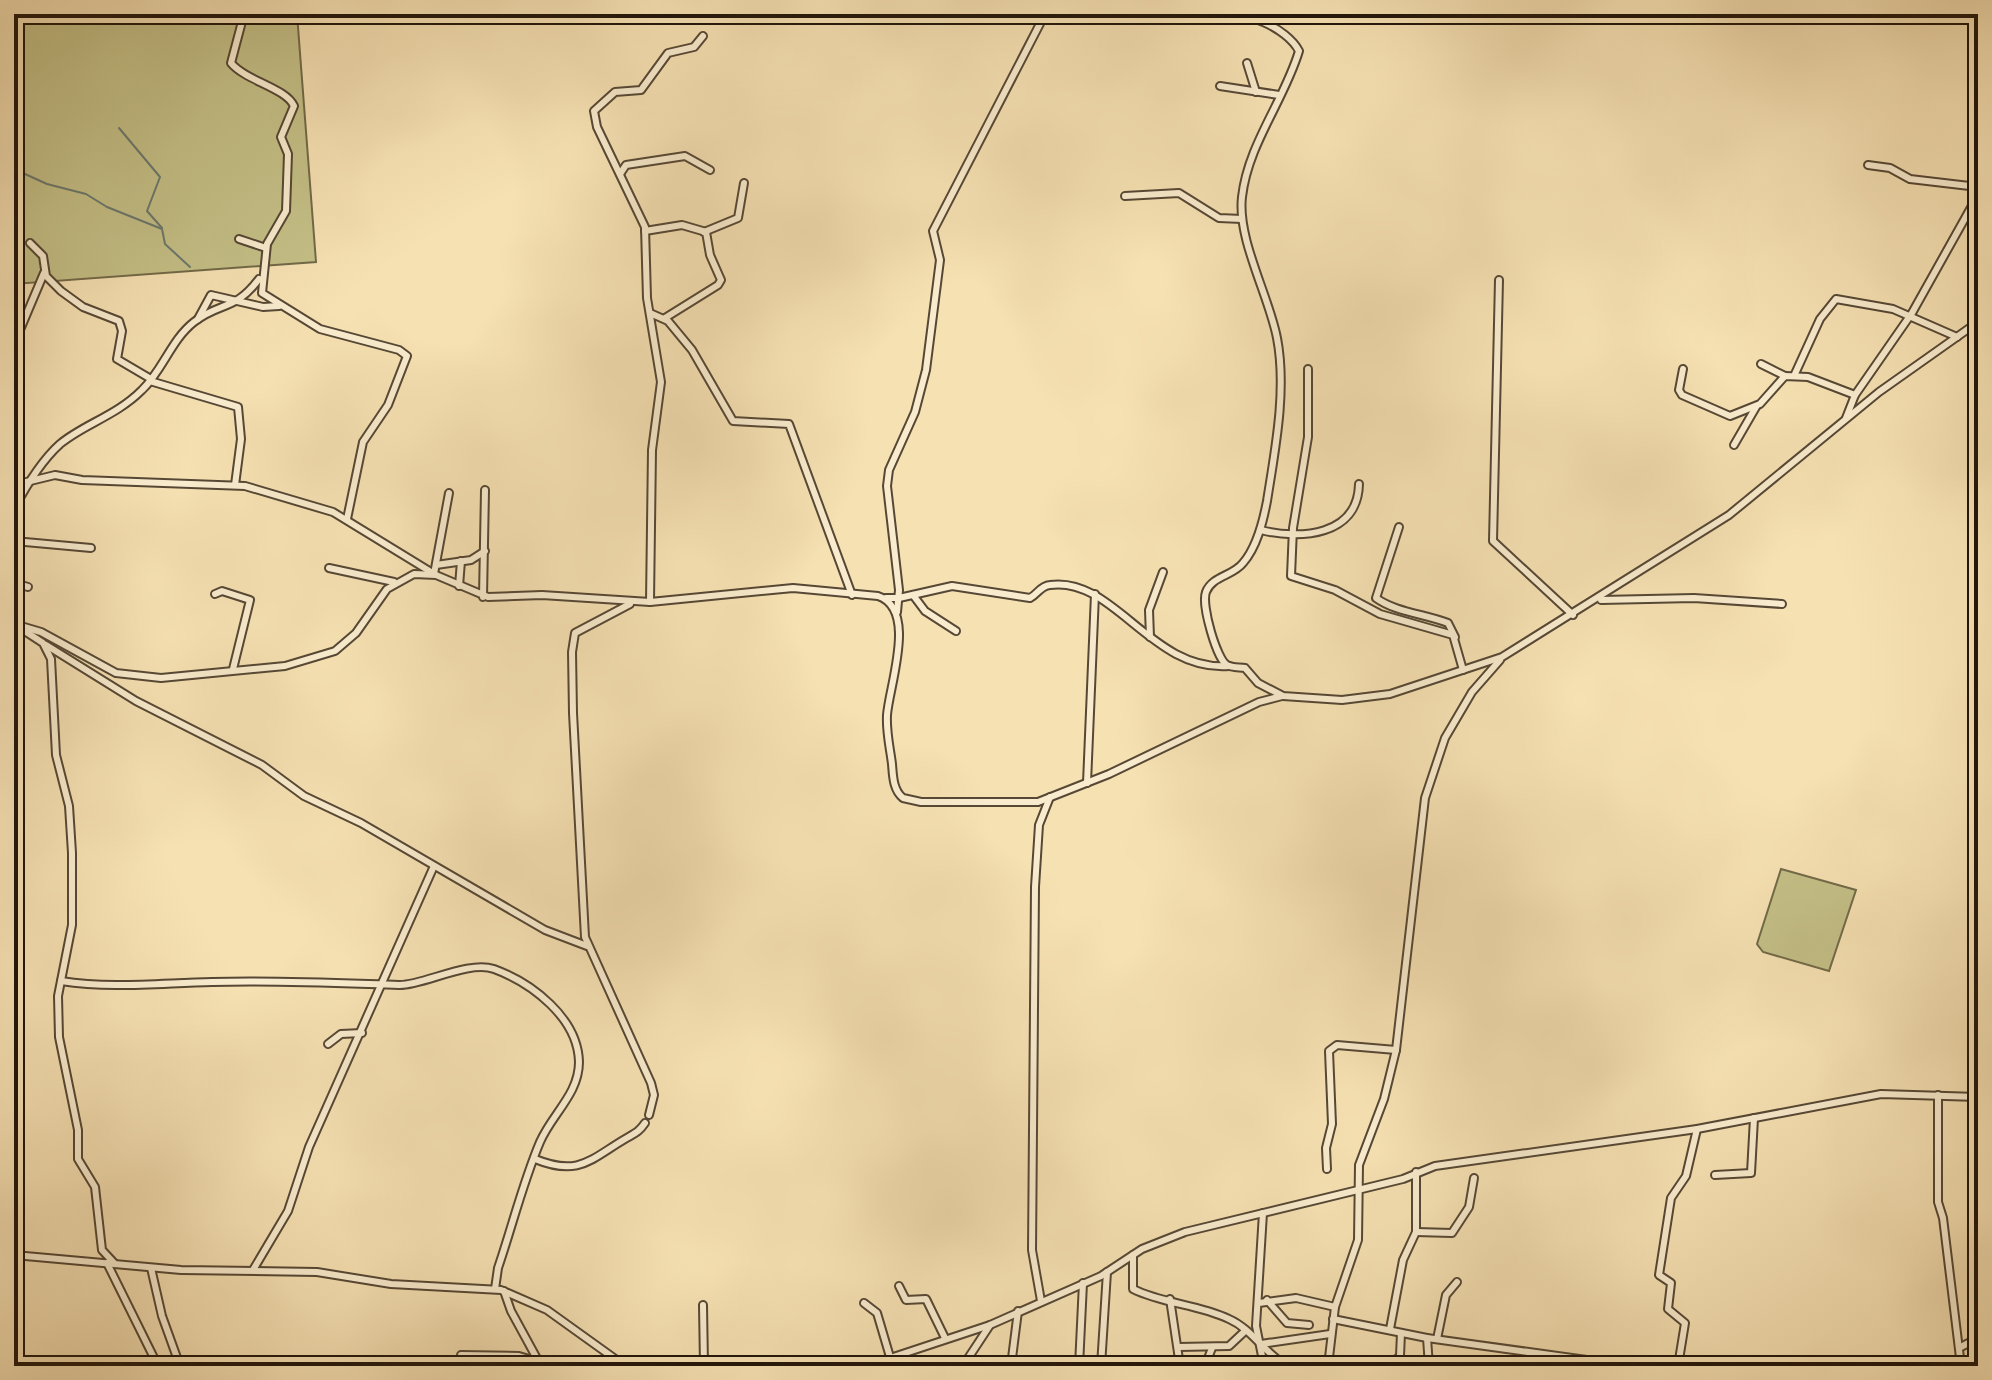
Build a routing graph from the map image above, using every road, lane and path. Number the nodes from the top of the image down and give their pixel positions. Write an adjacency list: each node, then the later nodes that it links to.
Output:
1 (244, 14): 21 (street)
2 (1045, 14): 73 (street)
3 (1218, 20): 8 (street)
4 (703, 36): 11 (street)
5 (1247, 63): 7 (street)
6 (1220, 86): 7 (street)
7 (1256, 92): 8 (street)
8 (1279, 95): 16 (street)
9 (1868, 165): 13 (street)
10 (710, 170): 11 (street)
11 (620, 174): 17 (street)
12 (744, 183): 18 (street)
13 (1978, 187)
14 (1978, 195): 28 (street)
15 (1125, 196): 16 (street)
16 (1242, 219): 53 (street)
17 (645, 231): 18 (street); 27 (street)
18 (704, 232): 29 (street)
19 (239, 239): 21 (street)
20 (30, 243): 22 (street)
21 (266, 248): 23 (street)
22 (44, 273): 33 (street); 39 (street)
23 (261, 276): 25 (street); 26 (street)
24 (1499, 280): 79 (street)
25 (240, 301): 26 (street); 30 (street); 30 (street)
26 (282, 305): 51 (street)
27 (650, 313): 29 (street); 75 (street)
28 (1911, 315): 32 (street); 38 (street); 40 (street)
29 (665, 318): 69 (street)
30 (198, 319): 39 (street)
31 (1978, 322): 32 (street)
32 (1957, 337): 42 (street)
33 (14, 344)
34 (1761, 364): 37 (street)
35 (1308, 369): 54 (street)
36 (1683, 369): 41 (street)
37 (1785, 376): 38 (street); 41 (street)
38 (1794, 376): 40 (street)
39 (150, 380): 44 (street); 47 (street)
40 (1855, 395): 42 (street)
41 (1756, 407): 43 (street)
42 (1844, 421): 74 (street)
43 (1734, 445)
44 (27, 483): 46 (street); 47 (street); 50 (street)
45 (1359, 484): 54 (street)
46 (14, 485)
47 (235, 485): 51 (street)
48 (485, 490): 57 (street)
49 (449, 493): 59 (street)
50 (14, 509)
51 (347, 519): 62 (street)
52 (1399, 527): 83 (street)
53 (1261, 530): 54 (street); 86 (street)
54 (1293, 534): 83 (street)
55 (14, 541): 56 (street)
56 (91, 548)
57 (485, 551): 58 (street); 71 (street)
58 (461, 561): 59 (street); 65 (street)
59 (436, 565): 62 (street)
60 (329, 568): 63 (street)
61 (1163, 572): 82 (street)
62 (435, 574): 63 (street); 65 (street)
63 (394, 582): 87 (street)
64 (14, 583): 66 (street)
65 (459, 586): 71 (street)
66 (28, 587)
67 (215, 594): 87 (street)
68 (1095, 594): 70 (street); 82 (street); 90 (street)
69 (852, 595): 72 (street); 75 (street)
70 (913, 595): 73 (street); 81 (street)
71 (483, 597): 76 (street)
72 (883, 597): 73 (street); 78 (street)
73 (899, 598): 78 (street)
74 (1597, 600): 77 (street); 79 (street)
75 (650, 602): 76 (street)
76 (633, 603): 93 (street)
77 (1782, 604)
78 (897, 612): 91 (street)
79 (1573, 615): 85 (street)
80 (14, 624): 84 (street); 87 (street)
81 (956, 631)
82 (1150, 637): 86 (street)
83 (1455, 637): 88 (street)
84 (43, 643): 92 (street); 94 (street)
85 (1502, 657): 88 (street); 98 (street)
86 (1229, 666): 89 (street)
87 (233, 669)
88 (1463, 670): 89 (street)
89 (1283, 696): 90 (street)
90 (1087, 783): 91 (street)
91 (1050, 797): 126 (street)
92 (434, 866): 93 (street); 95 (street)
93 (587, 946): 101 (street)
94 (61, 981): 95 (street); 115 (street)
95 (384, 983): 96 (street); 105 (street)
96 (362, 1033): 97 (street); 117 (street)
97 (328, 1044)
98 (1396, 1050): 106 (street); 110 (street)
99 (1938, 1095): 100 (street); 102 (street); 145 (street)
100 (1978, 1097)
101 (649, 1115)
102 (1754, 1118): 104 (street); 108 (street)
103 (645, 1123): 105 (street)
104 (1697, 1129): 107 (street); 170 (street)
105 (535, 1159): 122 (street)
106 (1327, 1169)
107 (1416, 1172): 110 (street); 112 (street)
108 (1715, 1175)
109 (1474, 1178): 112 (street)
110 (1357, 1191): 111 (street); 129 (street)
111 (1263, 1213): 114 (street); 125 (street)
112 (1416, 1232): 134 (street)
113 (14, 1255): 115 (street)
114 (1133, 1255): 118 (street); 124 (street)
115 (111, 1263): 116 (street); 151 (street)
116 (151, 1268): 117 (street); 152 (street)
117 (253, 1270): 122 (street)
118 (1107, 1272): 120 (street); 160 (street)
119 (1457, 1282): 141 (street)
120 (1083, 1283): 126 (street); 159 (street)
121 (899, 1286): 138 (street)
122 (495, 1289): 123 (street)
123 (504, 1291): 150 (street); 154 (street)
124 (1170, 1299): 135 (street); 142 (street)
125 (1262, 1299): 129 (street); 133 (street); 143 (street)
126 (1041, 1301): 130 (street)
127 (864, 1303): 147 (street)
128 (703, 1305): 155 (street)
129 (1335, 1307): 131 (street)
130 (1018, 1311): 132 (street); 158 (street)
131 (1333, 1319): 134 (street); 137 (street)
132 (990, 1325): 138 (street); 157 (street)
133 (1309, 1325)
134 (1390, 1329): 136 (street)
135 (1245, 1331): 143 (street); 144 (street)
136 (1401, 1333): 139 (street); 149 (street)
137 (1330, 1334): 143 (street); 165 (street)
138 (945, 1338): 147 (street)
139 (1427, 1338): 141 (street); 168 (street)
140 (1978, 1338): 145 (street)
141 (1437, 1339): 169 (street)
142 (1179, 1347): 144 (street); 161 (street)
143 (1262, 1347): 163 (street); 164 (street)
144 (1212, 1348): 162 (street)
145 (1959, 1348): 171 (street)
146 (461, 1355): 148 (street)
147 (890, 1357): 156 (street)
148 (527, 1359): 150 (street); 153 (street)
149 (1397, 1361): 166 (street); 167 (street)
150 (540, 1364)
151 (158, 1366)
152 (180, 1366)
153 (510, 1366)
154 (625, 1366)
155 (704, 1366)
156 (866, 1366)
157 (963, 1366)
158 (1011, 1366)
159 (1079, 1366)
160 (1101, 1366)
161 (1180, 1366)
162 (1205, 1366)
163 (1264, 1366)
164 (1287, 1366)
165 (1328, 1366)
166 (1388, 1366)
167 (1412, 1366)
168 (1429, 1366)
169 (1630, 1366)
170 (1678, 1366)
171 (1961, 1366)

